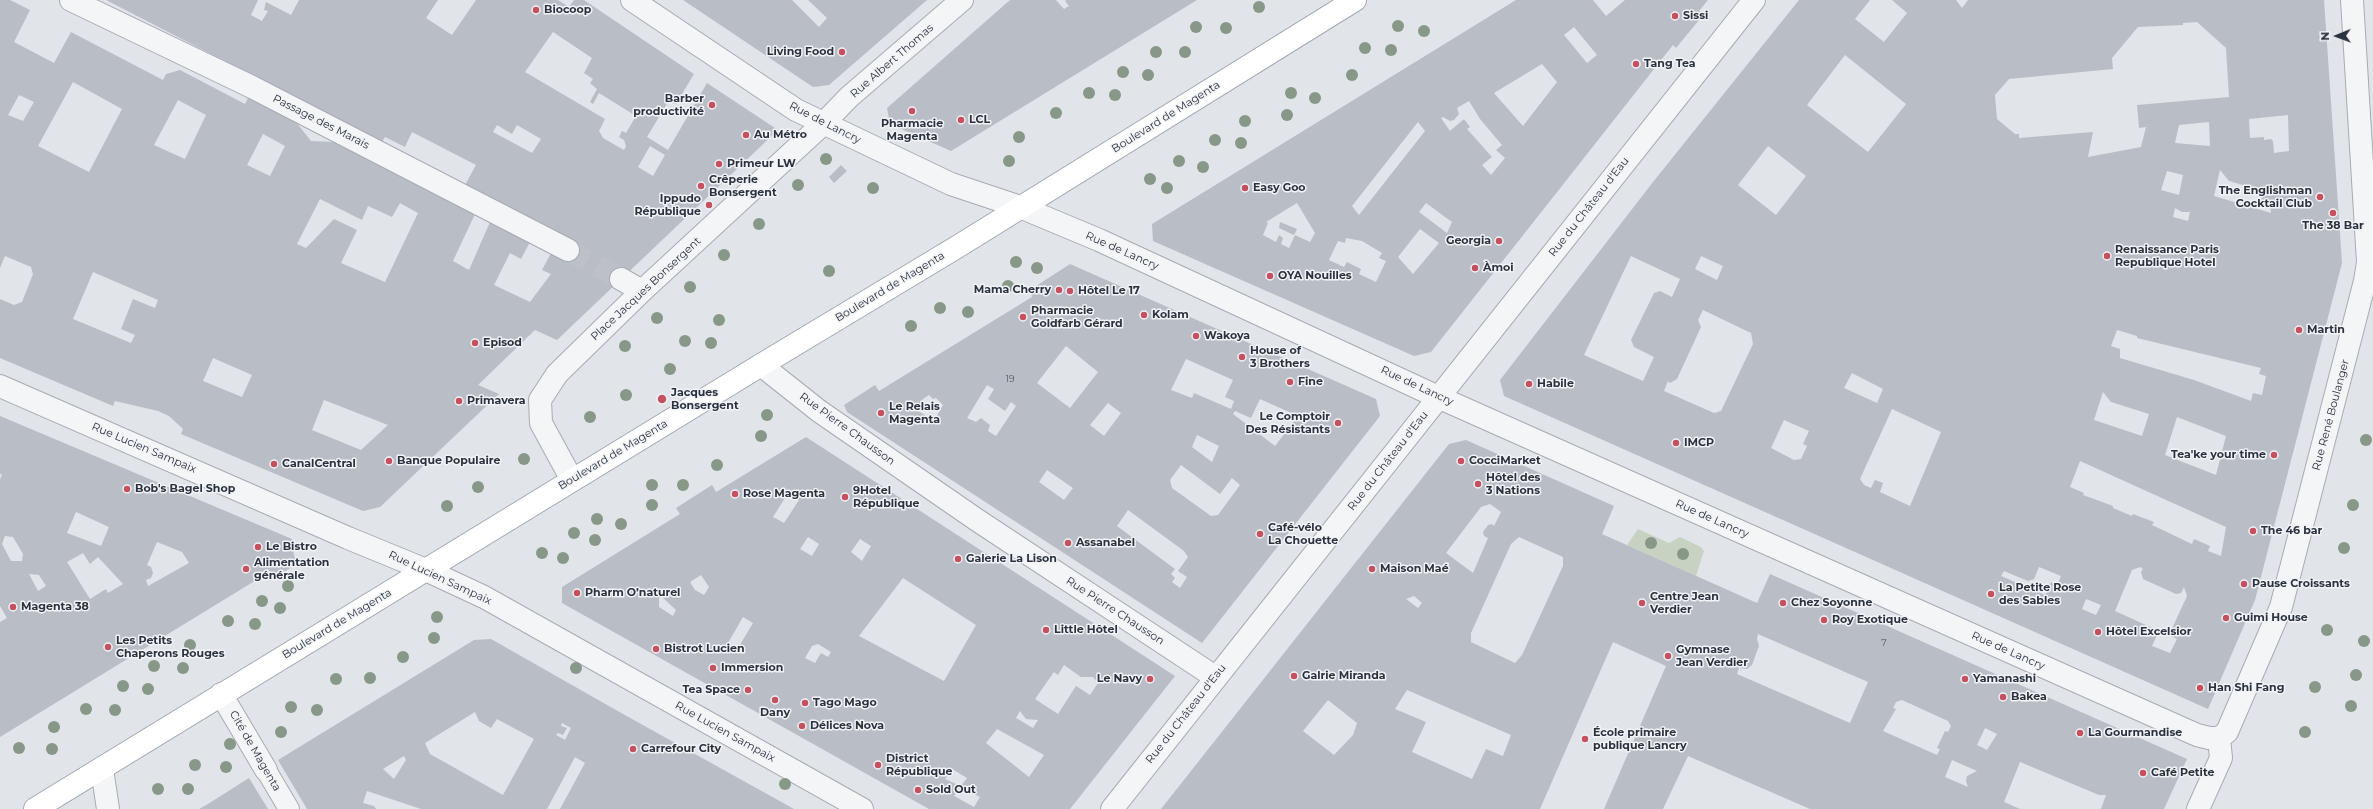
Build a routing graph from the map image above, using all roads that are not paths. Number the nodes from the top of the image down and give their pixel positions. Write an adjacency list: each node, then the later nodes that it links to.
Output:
1 (71, 0): 9 (street, Passage des Marais)
2 (632, 0): 7 (street, Rue de Lancry)
3 (962, 0): 7 (street, Rue Albert Thomas)
4 (1355, 0): 8 (main road, Boulevard de Magenta)
5 (1754, 0): 14 (street, Rue du Château d'Eau)
6 (2352, 0): 19 (street, Rue René Boulanger)
7 (824, 123): 8 (street, Rue de Lancry); 11 (street, Place Jacques Bonsergent)
8 (1020, 207): 12 (main road, Boulevard de Magenta); 14 (street, Rue de Lancry)
9 (568, 250)
10 (621, 279): 11 (street)
11 (642, 291): 15 (street, Place Jacques Bonsergent)
12 (761, 364): 15 (main road, Boulevard de Magenta); 17 (street, Rue Pierre Chausson)
13 (0, 386): 16 (street, Rue Lucien Sampaix)
14 (1438, 397): 17 (street, Rue du Château d'Eau); 19 (street, Rue de Lancry)
15 (572, 480): 16 (main road, Boulevard de Magenta)
16 (426, 570): 18 (main road, Boulevard de Magenta); 25 (street, Rue Lucien Sampaix)
17 (1215, 677): 26 (street, Rue du Château d'Eau)
18 (221, 694): 20 (main road, Boulevard de Magenta); 21 (street, Cité de Magenta)
19 (2219, 738): 27 (street)
20 (102, 769): 22 (main road, Boulevard de Magenta); 23 (street)
21 (266, 770): 24 (lane, Cité de Magenta)
22 (35, 809)
23 (108, 809)
24 (289, 809)
25 (862, 809)
26 (1112, 809)
27 (2198, 809)

